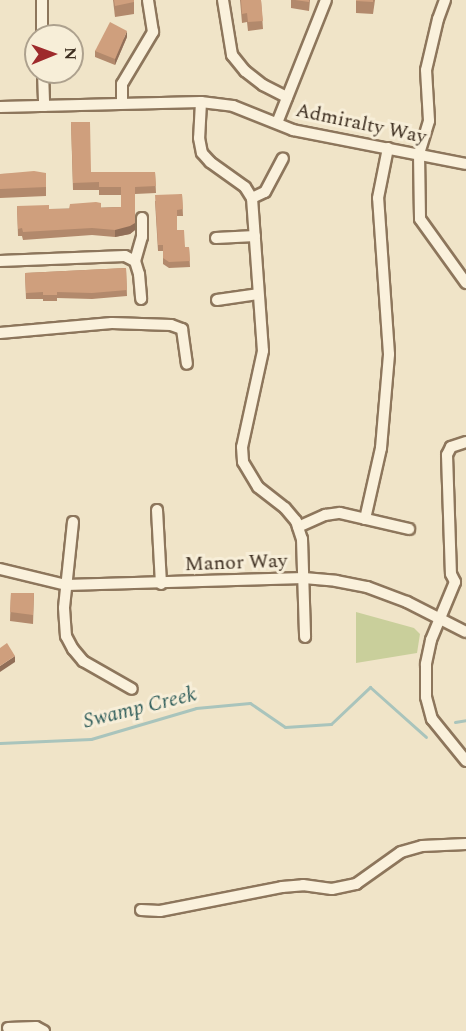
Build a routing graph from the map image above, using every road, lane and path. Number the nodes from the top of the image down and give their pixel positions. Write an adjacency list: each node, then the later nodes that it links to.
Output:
1 (42, 0): 6 (street)
2 (148, 0): 10 (street)
3 (224, 0): 8 (street)
4 (326, 0): 8 (street)
5 (445, 0): 15 (street)
6 (42, 24)
7 (43, 84): 11 (street)
8 (287, 98): 13 (street)
9 (201, 102): 10 (street, Admiralty Way); 13 (street, Admiralty Way); 18 (street)
10 (122, 103): 11 (street, Admiralty Way)
11 (44, 106): 12 (street, Admiralty Way)
12 (0, 107)
13 (277, 123): 14 (street, Admiralty Way)
14 (387, 148): 15 (street, Admiralty Way); 32 (street)
15 (419, 154): 17 (street, Admiralty Way); 24 (street)
16 (283, 158): 18 (street)
17 (466, 164)
18 (252, 198): 20 (street)
19 (142, 218): 23 (street)
20 (255, 236): 21 (street); 25 (street)
21 (216, 238)
22 (0, 261): 23 (street)
23 (135, 261): 26 (street)
24 (466, 283)
25 (258, 294): 27 (street); 34 (street)
26 (141, 299)
27 (217, 300)
28 (0, 333): 29 (street)
29 (187, 364)
30 (466, 442): 38 (street)
31 (157, 510): 39 (street)
32 (365, 519): 34 (street); 35 (street)
33 (73, 522): 40 (street)
34 (298, 527): 37 (street)
35 (409, 528)
36 (0, 569): 40 (street, Manor Way)
37 (304, 578): 39 (street, Manor Way); 41 (street, Manor Way); 43 (street)
38 (461, 582): 41 (street)
39 (161, 584): 40 (street, Manor Way)
40 (66, 585): 44 (street)
41 (441, 620): 42 (street, Manor Way); 45 (street)
42 (466, 632)
43 (305, 637)
44 (132, 689)
45 (466, 761)
46 (466, 844): 47 (street)
47 (141, 910)
48 (8, 1028): 49 (street)
49 (44, 1031)

